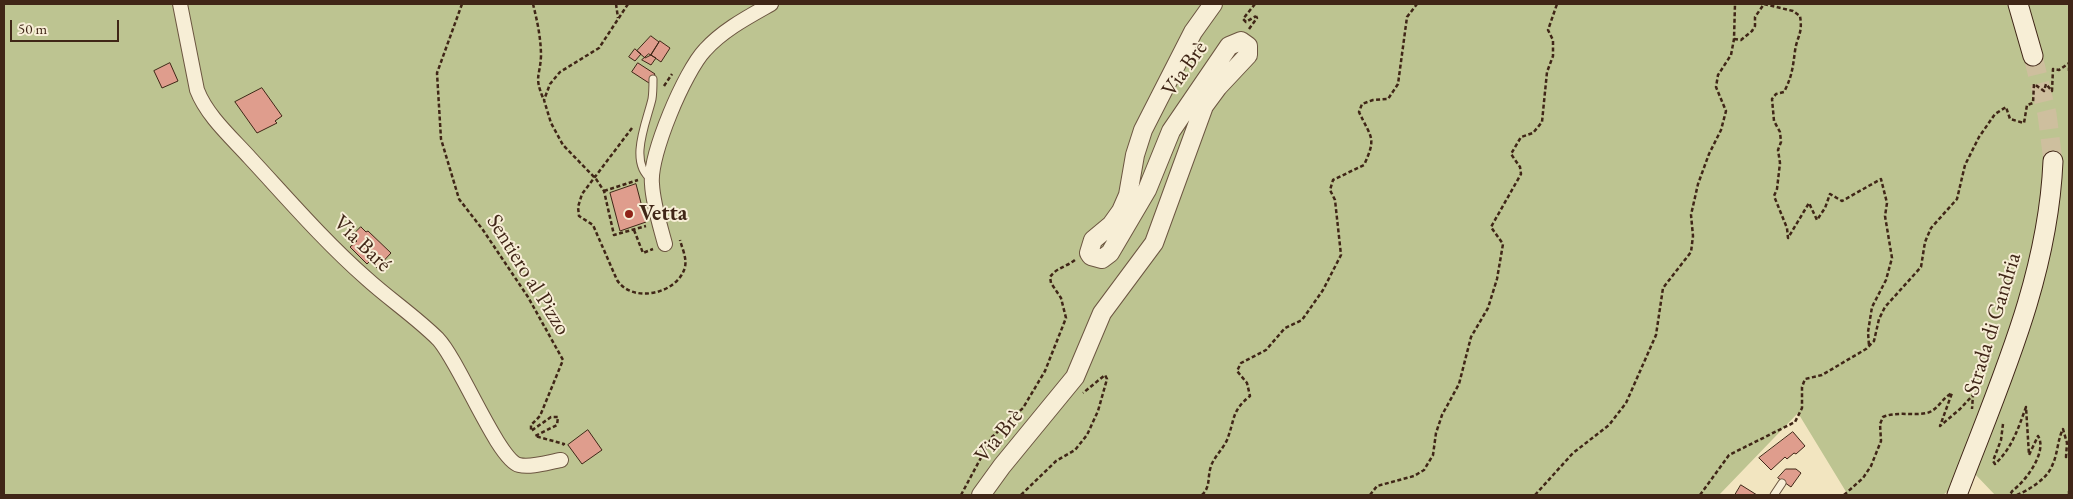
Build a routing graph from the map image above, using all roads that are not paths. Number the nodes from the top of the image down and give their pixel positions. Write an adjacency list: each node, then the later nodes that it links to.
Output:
1 (180, 4): 10 (street, Via Baré)
2 (771, 4): 8 (street)
3 (1213, 4): 12 (street, Via Brè)
4 (2018, 4): 5 (main road)
5 (2033, 56)
6 (654, 79): 8 (lane)
7 (2053, 161): 14 (main road, Strada di Gandria)
8 (645, 180): 9 (street)
9 (665, 244)
10 (558, 454)
11 (1782, 483): 13 (lane)
12 (981, 495)
13 (1774, 495)
14 (1957, 495)

